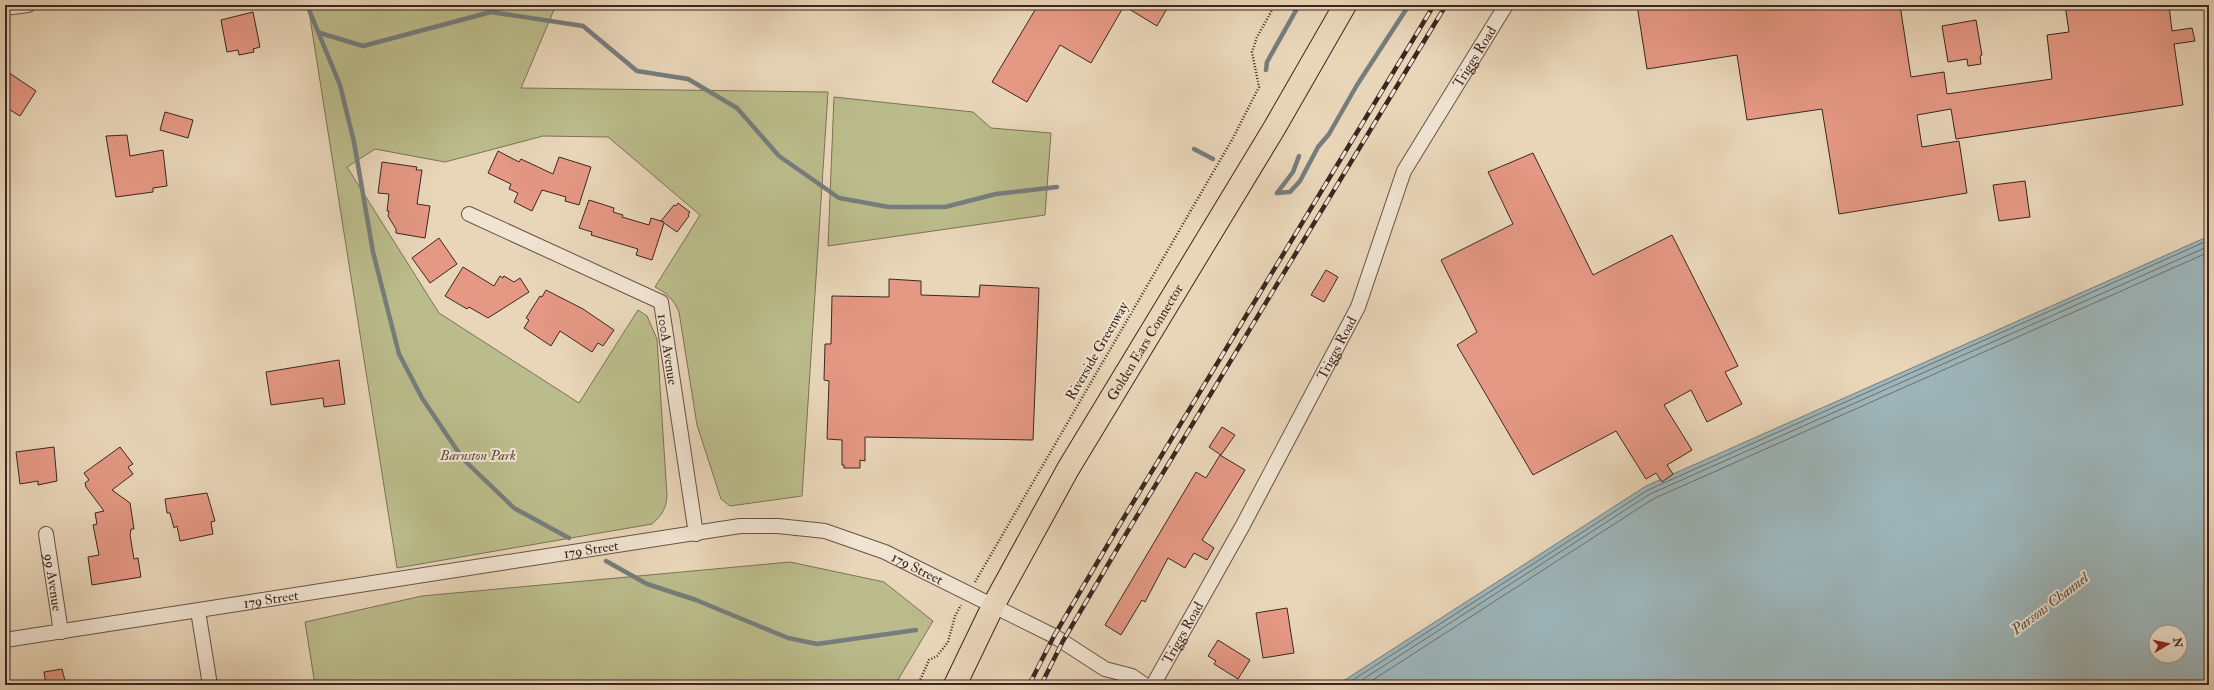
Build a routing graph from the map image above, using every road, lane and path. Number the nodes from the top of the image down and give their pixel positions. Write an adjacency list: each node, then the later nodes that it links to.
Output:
1 (28, 5): 5 (street)
2 (1275, 5): 9 (path, Riverside Greenway)
3 (1345, 5): 10 (main road, Golden Ears Connector)
4 (1506, 5): 19 (street, Triggs Road)
5 (5, 8)
6 (469, 214): 8 (street, 100A Avenue)
7 (46, 534): 13 (street, 99 Avenue)
8 (696, 534): 10 (street, 179 Street); 11 (street, 179 Street)
9 (979, 575)
10 (993, 606): 17 (main road, Golden Ears Connector); 18 (street, 179 Street)
11 (198, 611): 13 (street, 179 Street); 15 (street)
12 (955, 616): 16 (path)
13 (61, 632): 14 (street, 179 Street)
14 (5, 640)
15 (210, 685)
16 (918, 685)
17 (954, 685)
18 (1144, 685)
19 (1153, 685)

